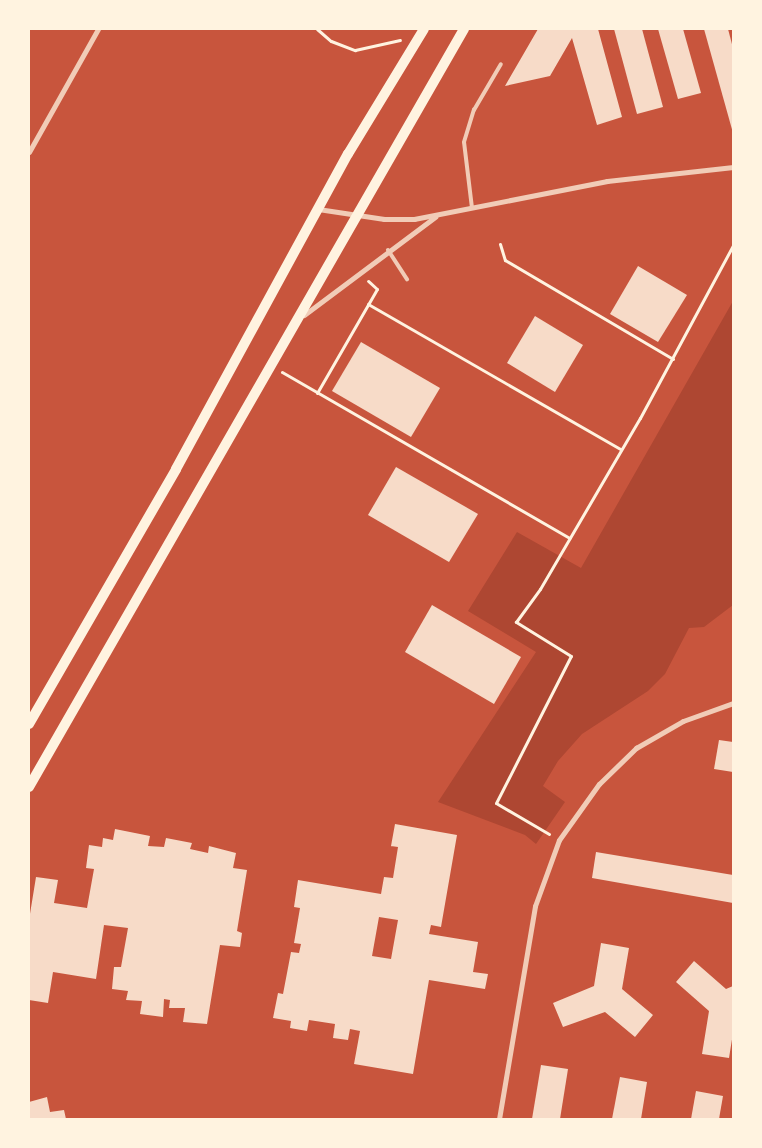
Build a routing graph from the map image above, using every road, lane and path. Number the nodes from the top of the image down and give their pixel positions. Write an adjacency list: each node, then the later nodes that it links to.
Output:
1 (98, 29): 6 (street)
2 (317, 29): 4 (path)
3 (464, 29): 11 (main road)
4 (423, 31): 9 (main road)
5 (501, 64): 8 (lane)
6 (29, 152)
7 (733, 166): 8 (street)
8 (472, 208): 10 (street)
9 (317, 209): 11 (street); 25 (main road)
10 (438, 215): 11 (street); 14 (street)
11 (357, 216): 18 (main road)
12 (500, 244): 19 (path)
13 (733, 245): 19 (path)
14 (388, 250): 15 (street); 16 (lane)
15 (359, 273): 17 (path); 18 (street)
16 (407, 279)
17 (368, 304): 21 (path); 22 (path)
18 (299, 318): 20 (main road)
19 (673, 359): 22 (path)
20 (270, 366): 21 (path); 26 (main road)
21 (317, 393): 23 (path)
22 (620, 449): 23 (path)
23 (569, 538): 27 (path)
24 (733, 703): 27 (street)
25 (29, 724)
26 (29, 787)
27 (560, 840): 28 (street)
28 (499, 1119)

